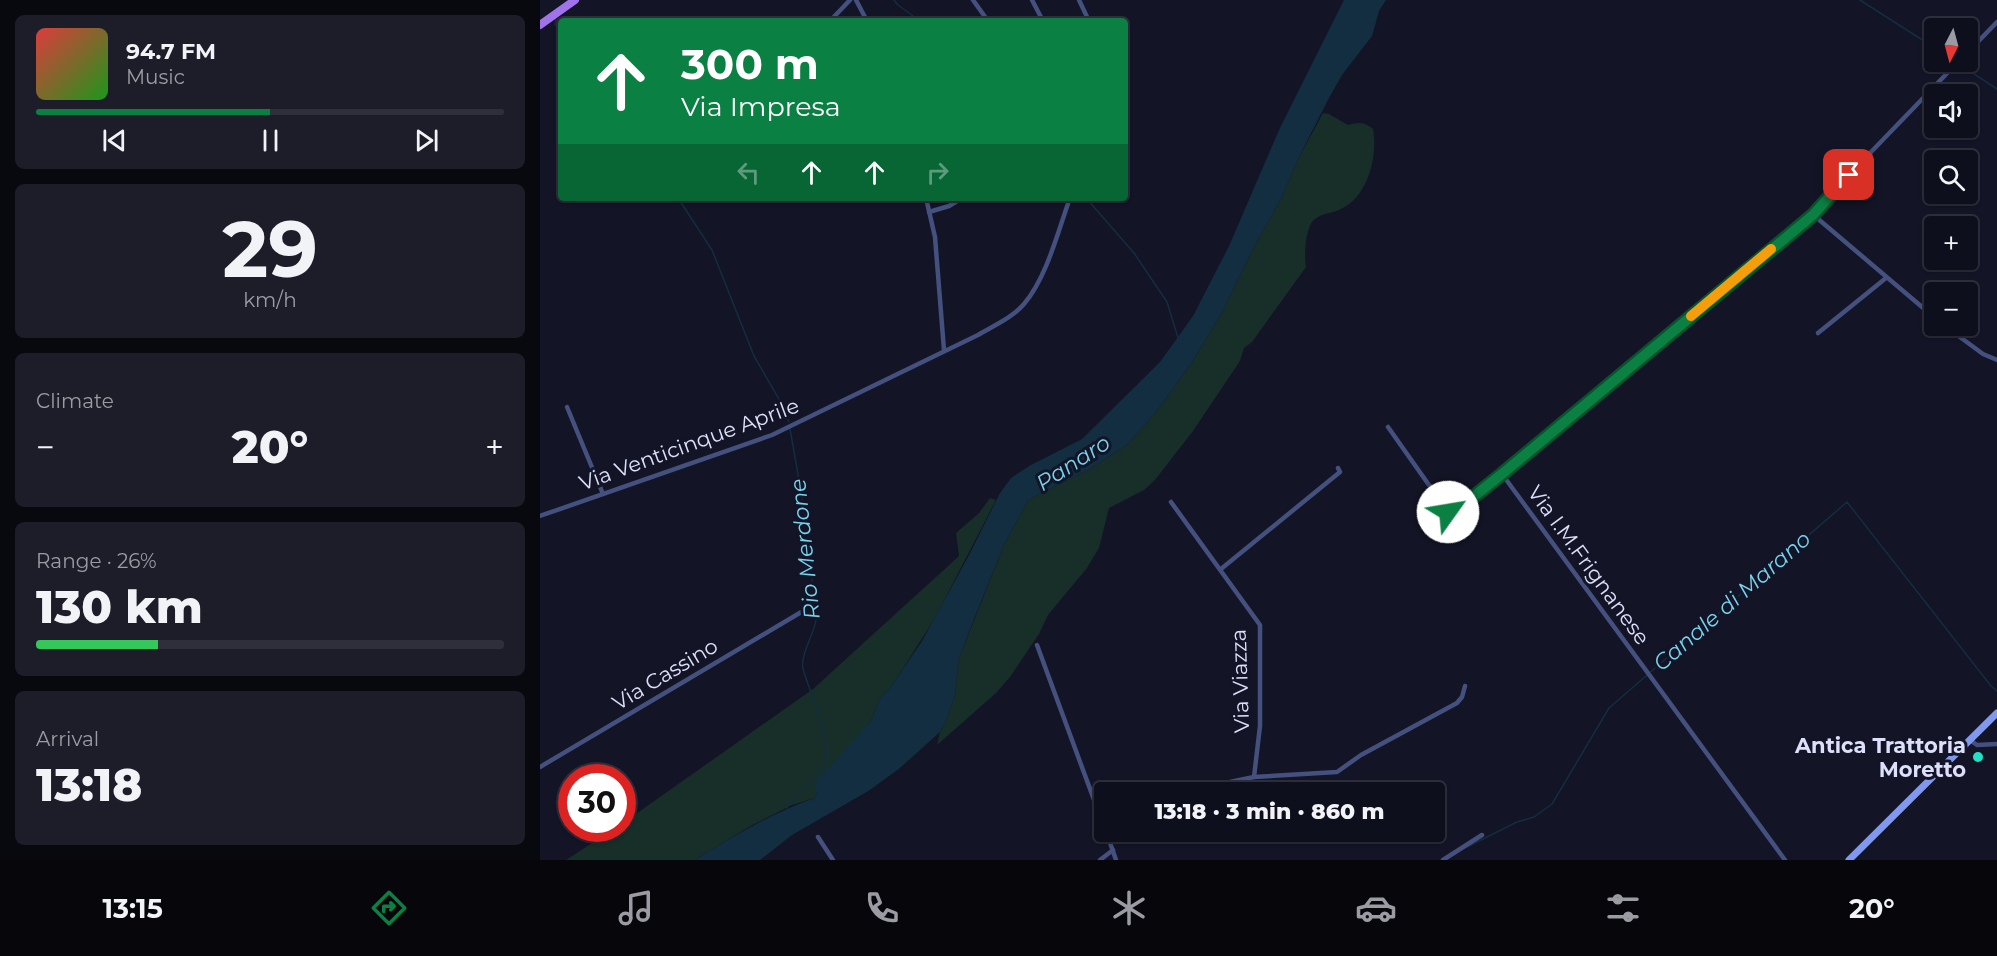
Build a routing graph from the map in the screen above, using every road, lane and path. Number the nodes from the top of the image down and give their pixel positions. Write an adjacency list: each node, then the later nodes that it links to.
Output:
1 (575, 0): 13 (main road)
2 (850, 0): 7 (street)
3 (856, 0): 8 (street)
4 (973, 0): 9 (street)
5 (1032, 0): 10 (street)
6 (1079, 0): 11 (street)
7 (833, 18)
8 (865, 18)
9 (986, 18)
10 (1041, 18)
11 (1088, 18)
12 (1997, 22): 14 (street)
13 (540, 25)
14 (1978, 42)
15 (1948, 72): 20 (street, Via I.M.Frignanese)
16 (927, 201): 19 (street)
17 (957, 201): 19 (street)
18 (1069, 201): 25 (street, Via Venticinque Aprile)
19 (929, 212): 25 (street)
20 (1814, 213): 21 (street); 30 (street, Via I.M.Frignanese)
21 (1886, 278): 22 (street); 23 (street)
22 (1924, 309)
23 (1818, 333)
24 (1959, 336): 26 (street)
25 (944, 350): 31 (street, Via Venticinque Aprile)
26 (1997, 360)
27 (567, 407): 31 (street)
28 (1388, 427): 30 (street, Via I.M.Frignanese)
29 (1338, 468): 34 (street)
30 (1502, 474): 53 (street, Via I.M.Frignanese)
31 (603, 494): 33 (street, Via Venticinque Aprile)
32 (1171, 502): 34 (street, Via Viazza)
33 (540, 516)
34 (1221, 569): 42 (street, Via Viazza)
35 (805, 607): 41 (street, Via Cassino)
36 (1037, 645): 44 (street)
37 (1465, 686): 42 (street)
38 (1997, 713): 39 (main road)
39 (1970, 740): 40 (street); 54 (main road)
40 (1997, 744)
41 (540, 767)
42 (1254, 777): 43 (street)
43 (1230, 782)
44 (1094, 800)
45 (1482, 835): 52 (street)
46 (818, 837): 49 (street)
47 (1110, 842): 48 (street)
48 (1113, 850): 50 (street); 51 (street)
49 (833, 860)
50 (1100, 860)
51 (1116, 860)
52 (1443, 860)
53 (1785, 860)
54 (1850, 860)

